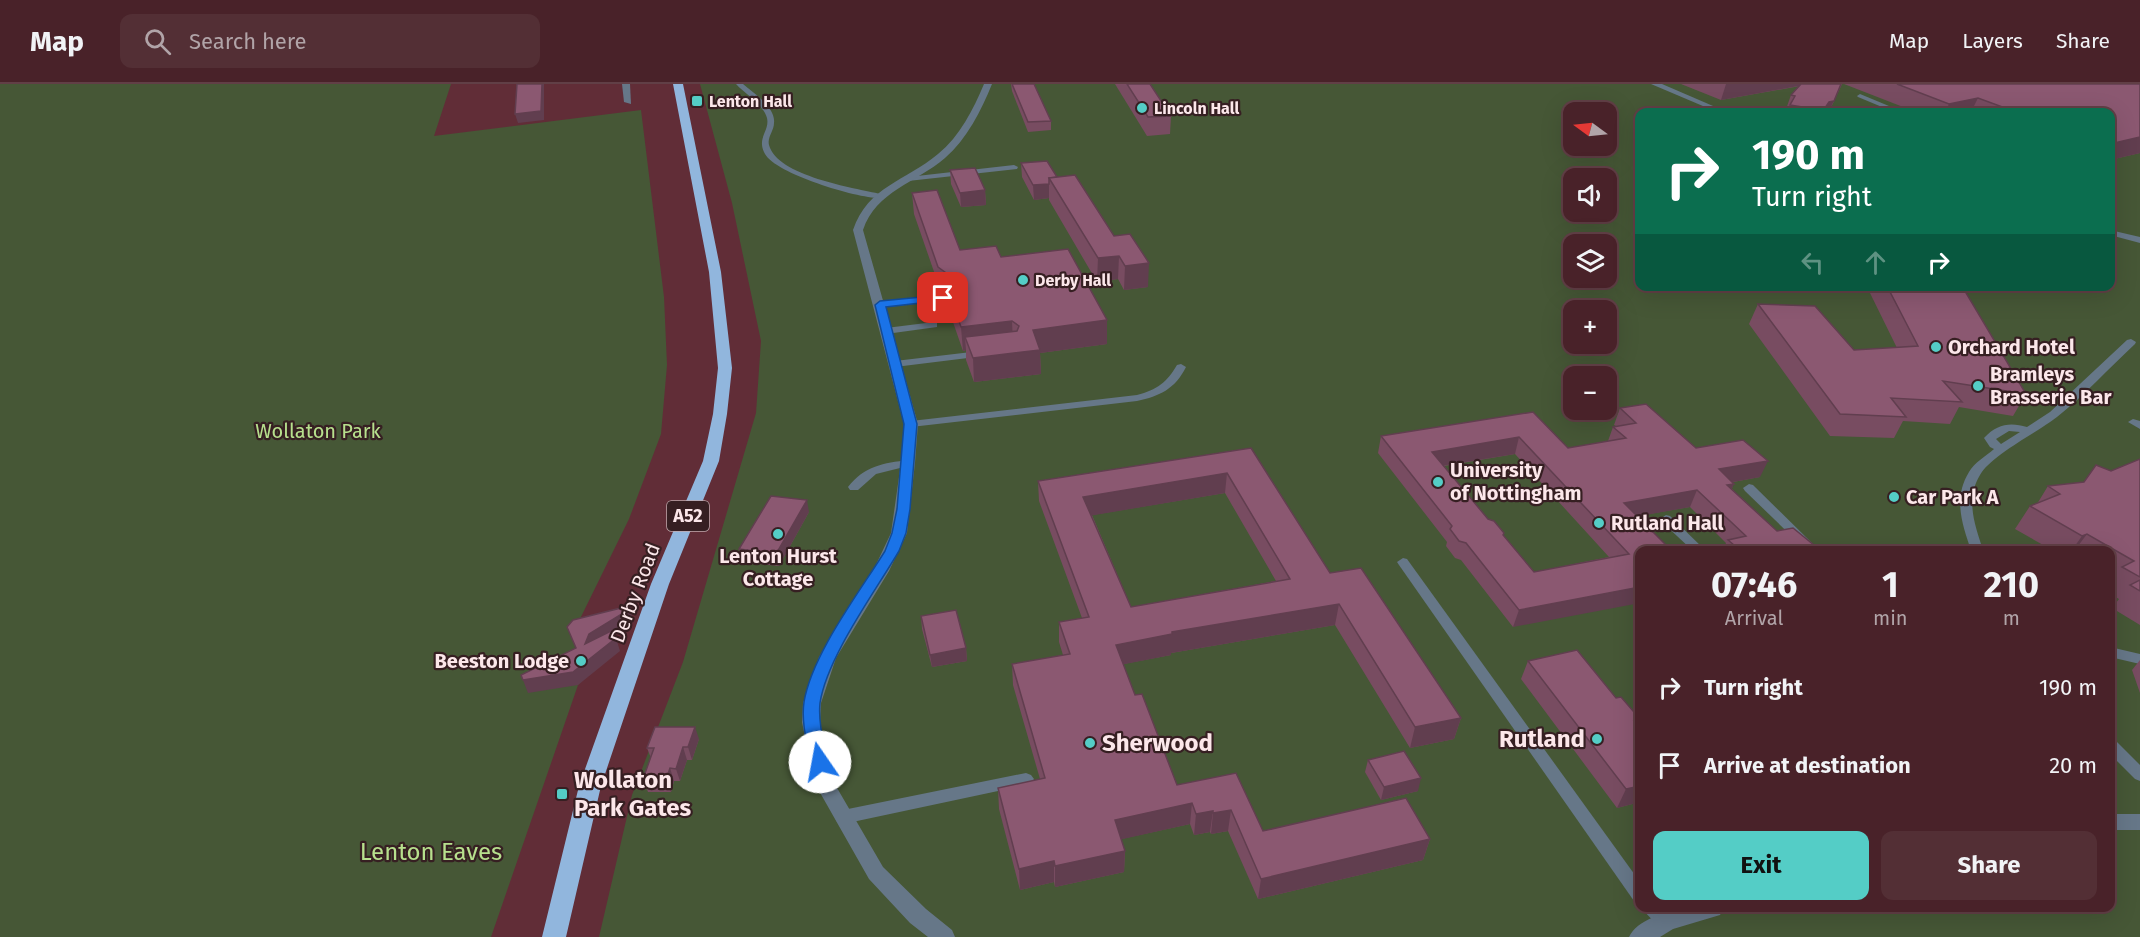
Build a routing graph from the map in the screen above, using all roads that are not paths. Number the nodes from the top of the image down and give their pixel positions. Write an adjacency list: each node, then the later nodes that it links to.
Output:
1 (626, 84): 7 (street)
2 (678, 84): 46 (highway, Derby Road / A52)
3 (739, 84): 12 (lane)
4 (988, 84): 11 (street)
5 (1654, 84): 8 (street)
6 (1860, 96): 9 (lane)
7 (628, 102)
8 (1713, 108)
9 (1889, 108)
10 (1014, 167): 11 (lane)
11 (908, 179): 12 (street)
12 (878, 196): 16 (street)
13 (2115, 233): 14 (lane)
14 (2140, 240)
15 (943, 298): 16 (lane)
16 (880, 305): 18 (street)
17 (934, 325): 18 (lane)
18 (886, 331): 21 (street)
19 (2131, 342): 24 (lane)
20 (993, 352): 21 (lane)
21 (895, 363): 23 (street)
22 (1181, 367): 23 (lane)
23 (911, 424): 26 (street)
24 (2028, 431): 25 (lane); 25 (lane)
25 (2002, 449): 32 (lane)
26 (908, 463): 27 (lane); 39 (street)
27 (854, 487)
28 (1749, 488): 31 (lane)
29 (1666, 519): 30 (lane)
30 (1695, 546)
31 (1809, 546)
32 (1978, 546)
33 (1402, 562): 42 (lane)
34 (2115, 653): 35 (lane)
35 (2140, 659)
36 (2115, 749): 37 (lane)
37 (2140, 775)
38 (1026, 779): 39 (lane)
39 (843, 817): 47 (street)
40 (2115, 822): 41 (street)
41 (2140, 822)
42 (1635, 890)
43 (1656, 912): 45 (lane)
44 (1699, 912): 45 (street)
45 (1668, 921): 48 (street)
46 (554, 937)
47 (944, 937)
48 (1640, 937)

